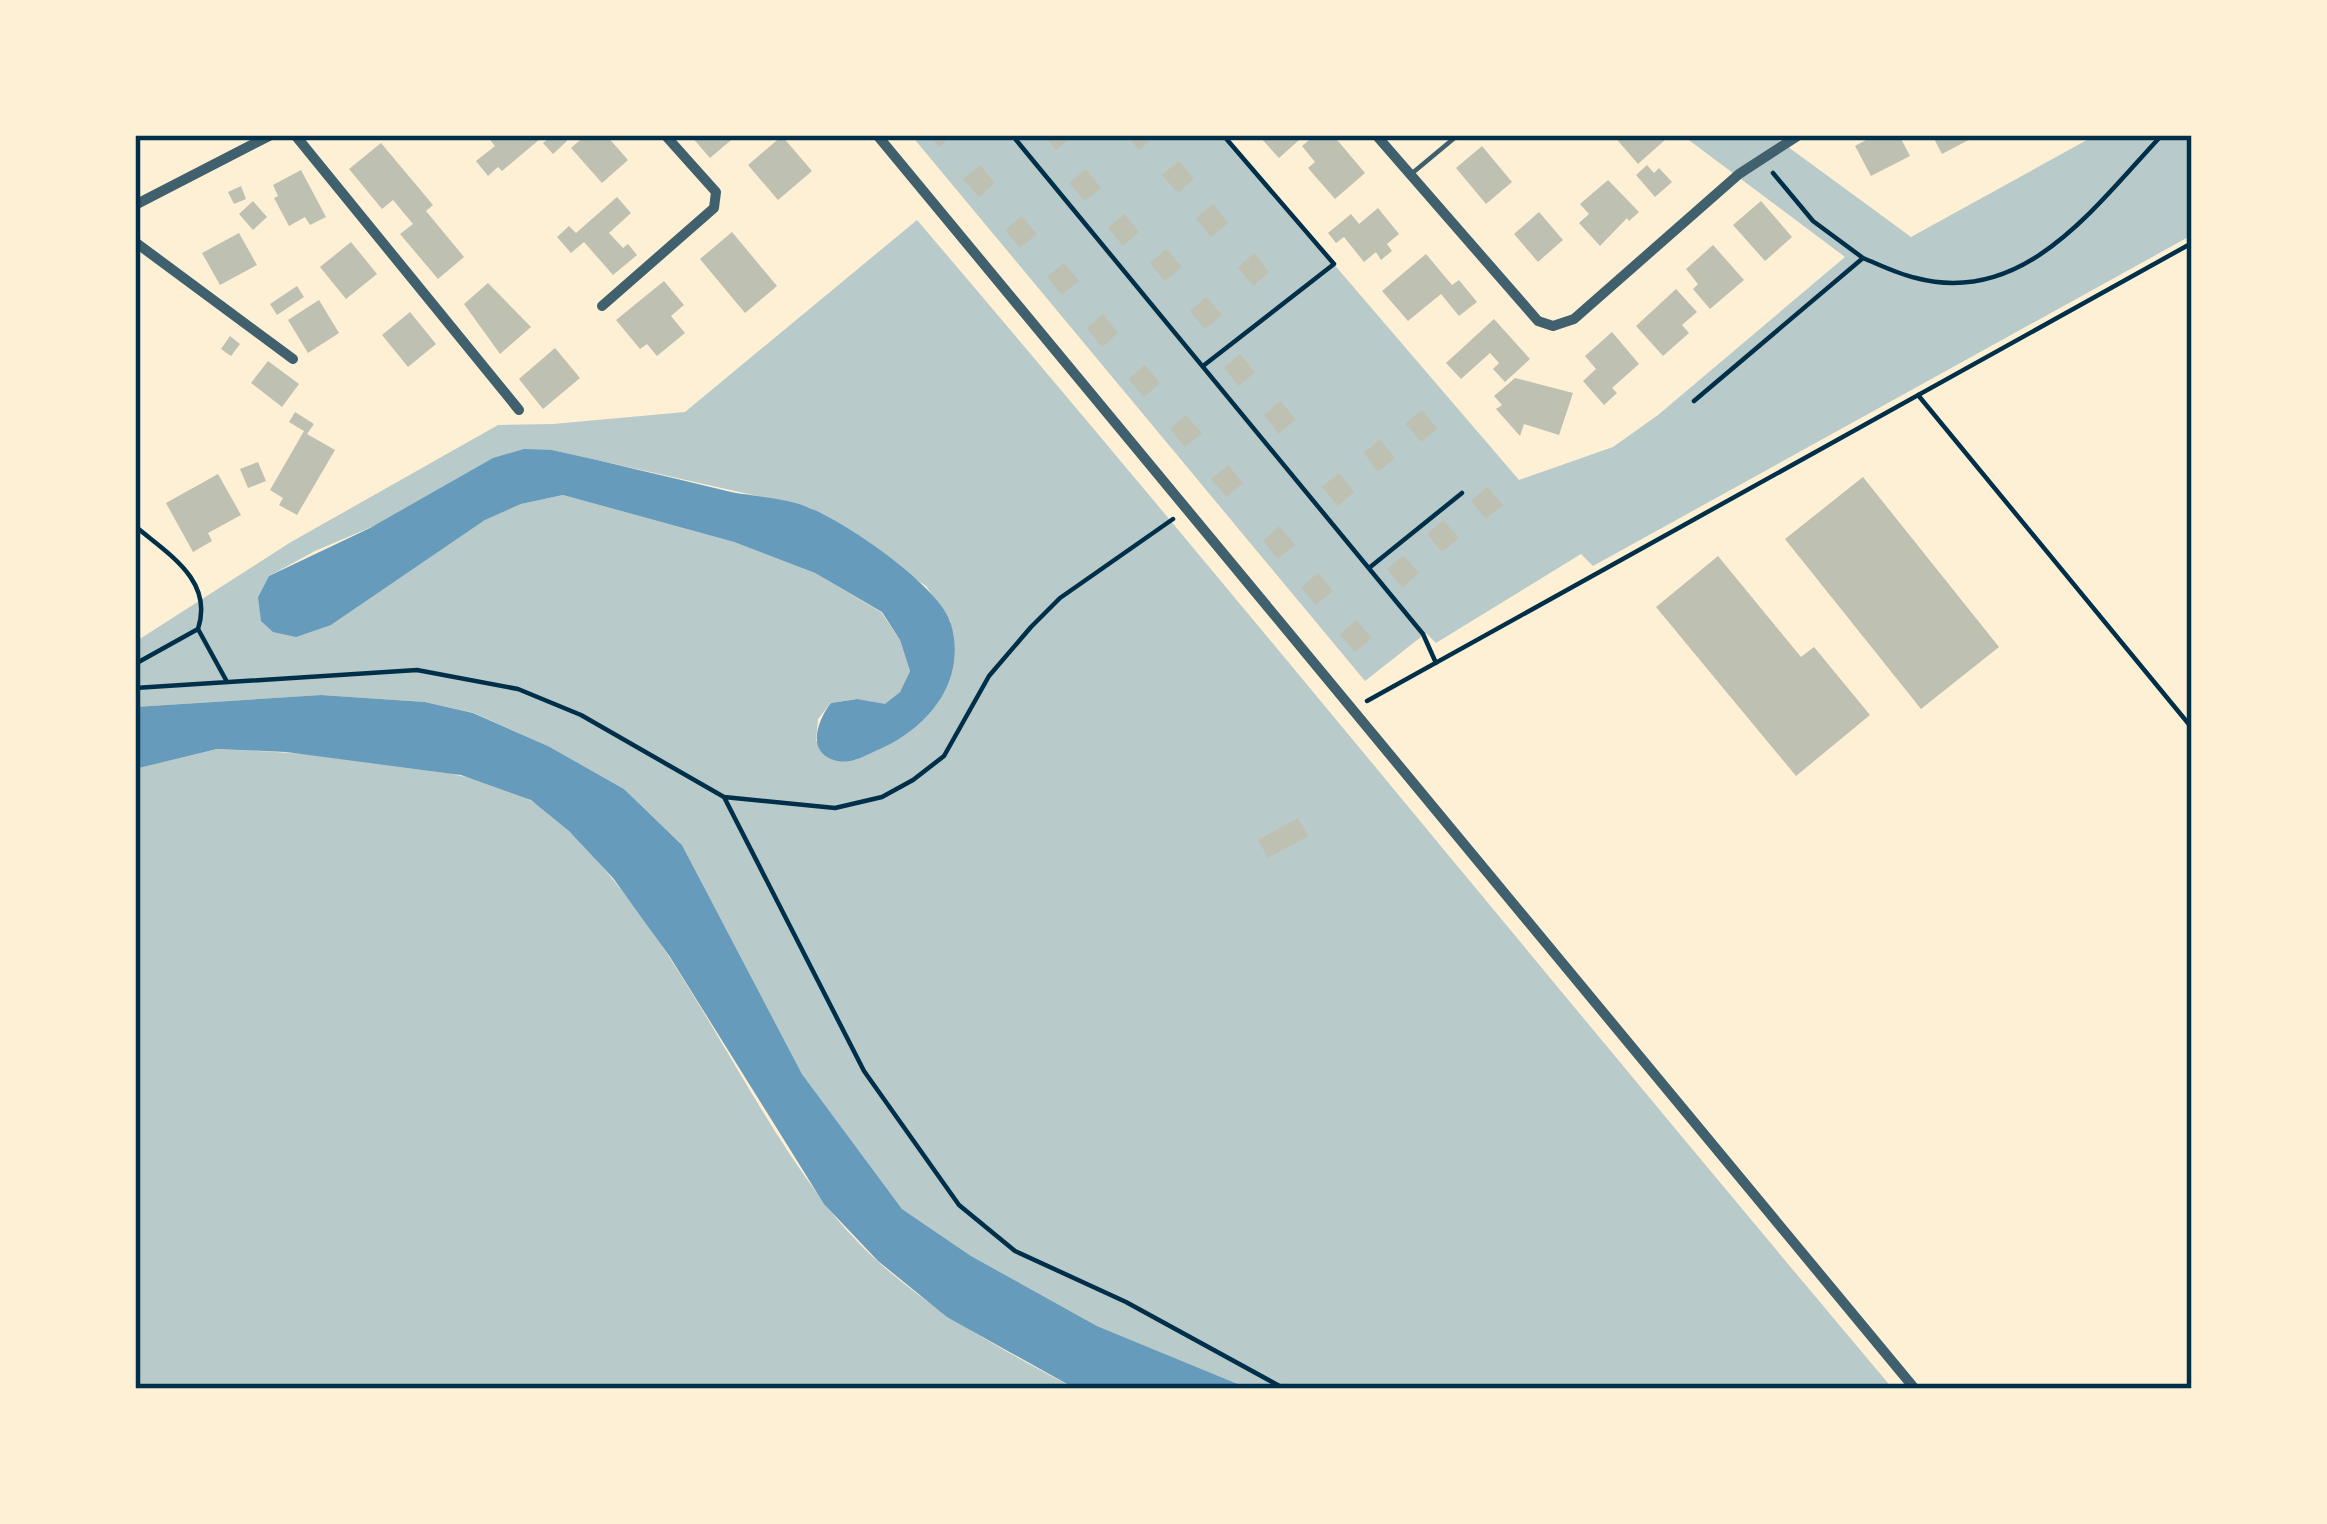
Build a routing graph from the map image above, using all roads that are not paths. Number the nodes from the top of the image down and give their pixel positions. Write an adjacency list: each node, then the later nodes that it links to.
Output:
1 (272, 135): 9 (street)
2 (295, 135): 13 (street)
3 (665, 135): 11 (street)
4 (877, 135): 14 (street)
5 (1376, 135): 8 (street)
6 (1457, 135): 8 (lane)
7 (1799, 135): 8 (street)
8 (1410, 175)
9 (135, 205)
10 (135, 242): 12 (street)
11 (602, 306)
12 (293, 359)
13 (519, 410)
14 (1915, 1389)

